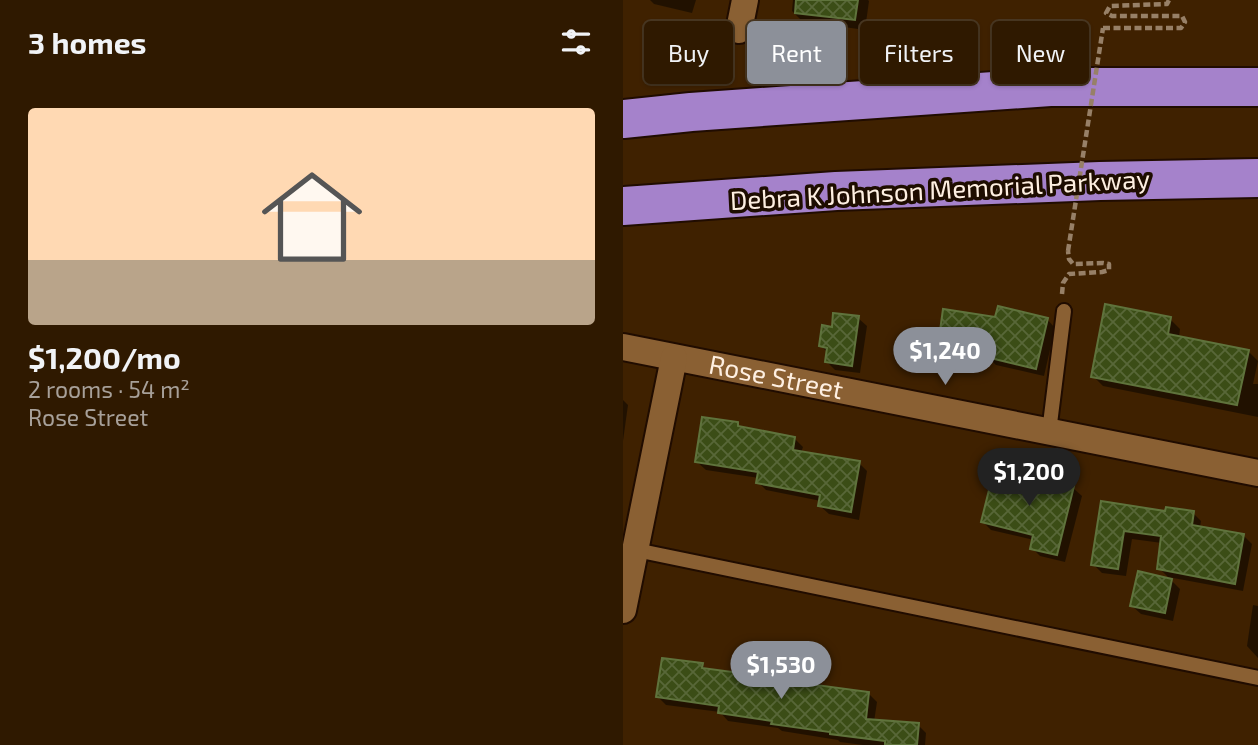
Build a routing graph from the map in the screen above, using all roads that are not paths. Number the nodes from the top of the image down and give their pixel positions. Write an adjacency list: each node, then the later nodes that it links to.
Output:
1 (745, 0): 2 (street)
2 (739, 30)
3 (1258, 86): 5 (highway)
4 (623, 112): 5 (highway)
5 (691, 112): 6 (highway)
6 (623, 119)
7 (1258, 178): 8 (highway, Debra K Johnson Memorial Parkway)
8 (836, 191): 9 (highway, Debra K Johnson Memorial Parkway); 10 (highway)
9 (623, 206)
10 (623, 233)
11 (1064, 311): 14 (lane)
12 (623, 347): 13 (street, Rose Street)
13 (674, 358): 14 (street, Rose Street); 16 (street)
14 (1049, 432): 15 (street, Rose Street)
15 (1258, 472)
16 (636, 550): 17 (street); 18 (lane)
17 (623, 610)
18 (1258, 678)

